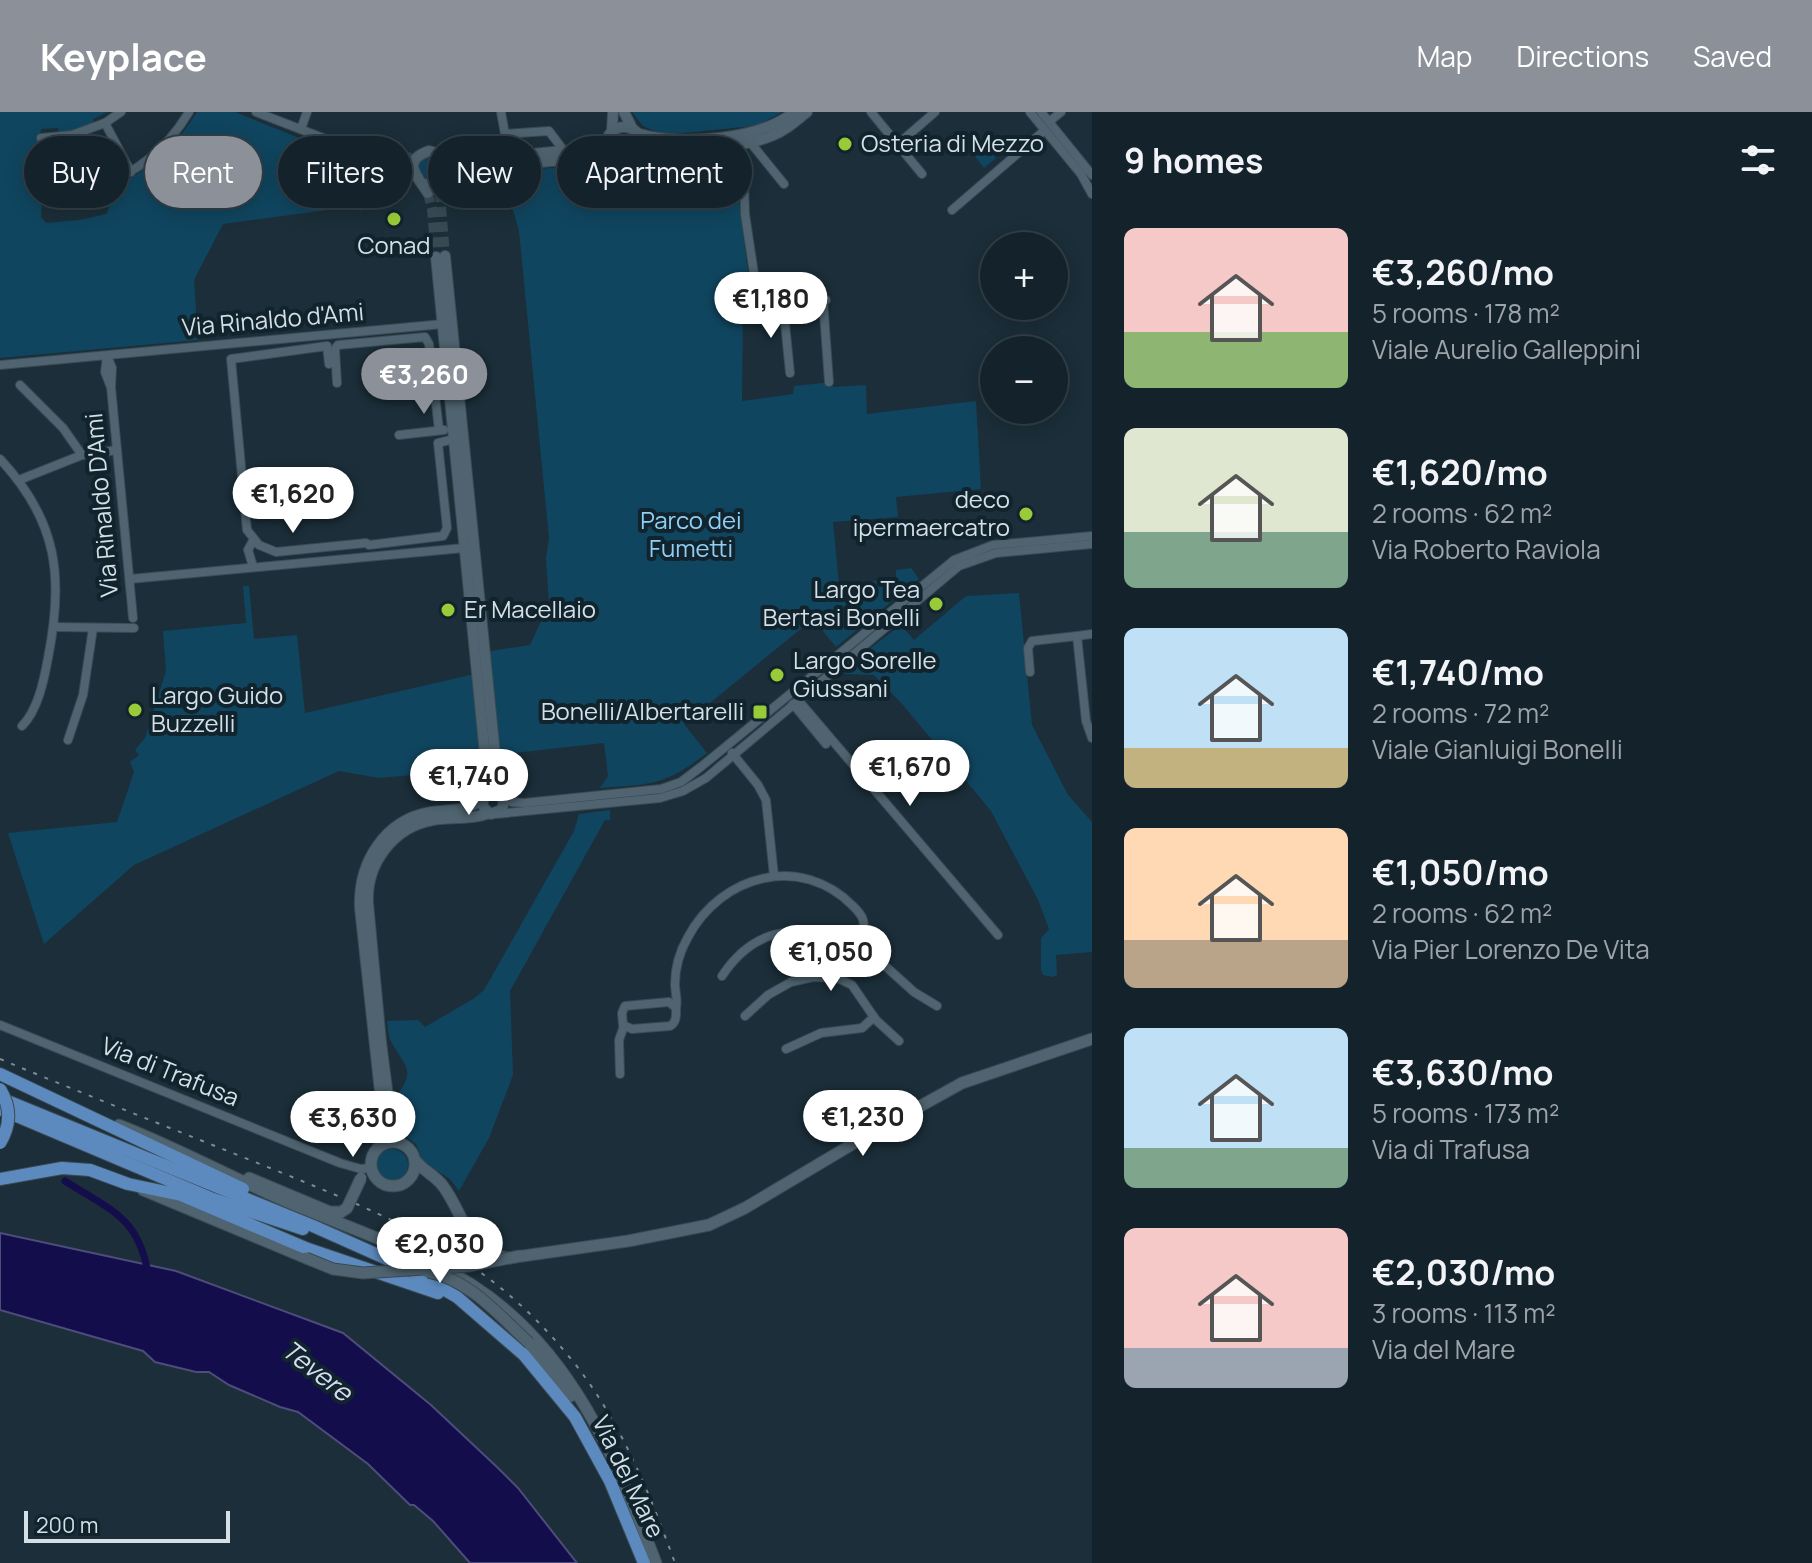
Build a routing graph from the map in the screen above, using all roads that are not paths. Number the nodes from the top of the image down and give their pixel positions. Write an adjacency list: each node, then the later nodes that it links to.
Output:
1 (121, 112): 15 (street)
2 (189, 112): 30 (street)
3 (256, 112): 17 (street)
4 (307, 112): 17 (street)
5 (501, 112): 24 (street)
6 (613, 112): 19 (street)
7 (624, 112): 18 (street)
8 (794, 112): 18 (street)
9 (807, 112): 23 (street)
10 (871, 112): 26 (street)
11 (935, 112): 26 (street)
12 (1030, 112): 16 (street)
13 (1041, 112): 16 (street)
14 (1061, 112): 16 (street)
15 (105, 123): 20 (street); 30 (street)
16 (1047, 126): 32 (street); 34 (street); 36 (street)
17 (301, 129): 21 (street)
18 (636, 131): 19 (street); 22 (street)
19 (609, 135)
20 (62, 136)
21 (318, 136)
22 (638, 136)
23 (752, 141)
24 (557, 142)
25 (752, 144): 33 (street)
26 (898, 144): 31 (street)
27 (557, 152): 29 (street)
28 (440, 153): 28 (street)
29 (557, 159)
30 (131, 172)
31 (922, 174)
32 (1092, 175)
33 (784, 184)
34 (1092, 194)
35 (745, 208): 37 (street)
36 (952, 210)
37 (783, 304): 45 (street); 46 (street)
38 (443, 324): 39 (street, Via Rinaldo d'Ami); 50 (street); 67 (street)
39 (124, 354): 40 (street, Via Rinaldo d'Ami); 44 (street, Via Rinaldo D'Ami)
40 (107, 356): 41 (street, Via Rinaldo d'Ami); 44 (street, Via Rinaldo D'Ami)
41 (79, 358): 42 (street, Via Rinaldo d'Ami); 44 (street)
42 (0, 365)
43 (327, 365): 57 (street)
44 (108, 372): 52 (street, Via Rinaldo D'Ami)
45 (790, 373)
46 (829, 382)
47 (337, 383): 49 (street)
48 (20, 385): 53 (street)
49 (439, 430): 50 (street); 51 (street)
50 (453, 434): 59 (street); 60 (street)
51 (399, 435)
52 (117, 450): 53 (street); 62 (street, Via Rinaldo D'Ami)
53 (82, 455): 55 (street)
54 (0, 459): 55 (street)
55 (19, 480): 63 (street)
56 (1092, 536): 74 (street)
57 (254, 539): 59 (street); 61 (street)
58 (1092, 544): 69 (street)
59 (262, 547): 61 (street)
60 (464, 548): 61 (street); 67 (street)
61 (252, 565): 62 (street)
62 (130, 579): 64 (street, Via Rinaldo D'Ami)
63 (55, 627): 64 (street); 70 (street)
64 (93, 628): 72 (street)
65 (1092, 634): 66 (street)
66 (1077, 636): 68 (street); 71 (street)
67 (481, 671): 76 (street)
68 (1030, 672)
69 (796, 702): 73 (street); 75 (street); 82 (street)
70 (22, 726)
71 (1092, 738)
72 (68, 740)
73 (826, 744)
74 (726, 747): 75 (street); 77 (street)
75 (733, 755): 79 (street); 80 (street)
76 (490, 770): 77 (street); 78 (street)
77 (499, 794): 78 (street); 79 (street)
78 (484, 797): 79 (street); 105 (street)
79 (492, 813): 103 (street)
80 (774, 876): 81 (street); 88 (street)
81 (863, 932): 83 (street); 84 (street)
82 (998, 935)
83 (842, 944): 85 (street); 86 (street)
84 (873, 955): 85 (street); 89 (street)
85 (853, 965): 87 (street)
86 (722, 976)
87 (850, 982): 90 (street); 91 (street)
88 (672, 1005): 93 (street); 93 (street)
89 (937, 1006)
90 (745, 1016)
91 (874, 1017): 95 (street); 96 (street)
92 (0, 1025): 108 (street, Via di Trafusa)
93 (624, 1026): 98 (street)
94 (1092, 1039): 114 (main road)
95 (899, 1041)
96 (786, 1049)
97 (0, 1074): 100 (main road)
98 (620, 1074)
99 (0, 1089): 104 (main road, bridge)
100 (48, 1097): 107 (main road); 111 (main road)
101 (0, 1098): 111 (main road, Via del Mare)
102 (0, 1109): 113 (main road, Via del Mare)
103 (398, 1142): 105 (main road); 106 (main road)
104 (0, 1143)
105 (381, 1145): 108 (main road)
106 (415, 1160): 108 (main road); 112 (main road)
107 (207, 1162): 108 (main road, bridge); 118 (main road)
108 (367, 1172)
109 (0, 1179): 110 (main road)
110 (128, 1184): 116 (main road, bridge); 117 (main road)
111 (313, 1226): 113 (main road, Via del Mare)
112 (472, 1237): 114 (main road, bridge); 115 (main road, bridge)
113 (345, 1241): 117 (main road, Via del Mare)
114 (520, 1256): 115 (main road, bridge)
115 (469, 1266): 116 (main road, bridge)
116 (407, 1270): 118 (main road, bridge)
117 (483, 1318): 119 (main road, Via del Mare)
118 (618, 1470): 120 (main road)
119 (644, 1563)
120 (656, 1563)

